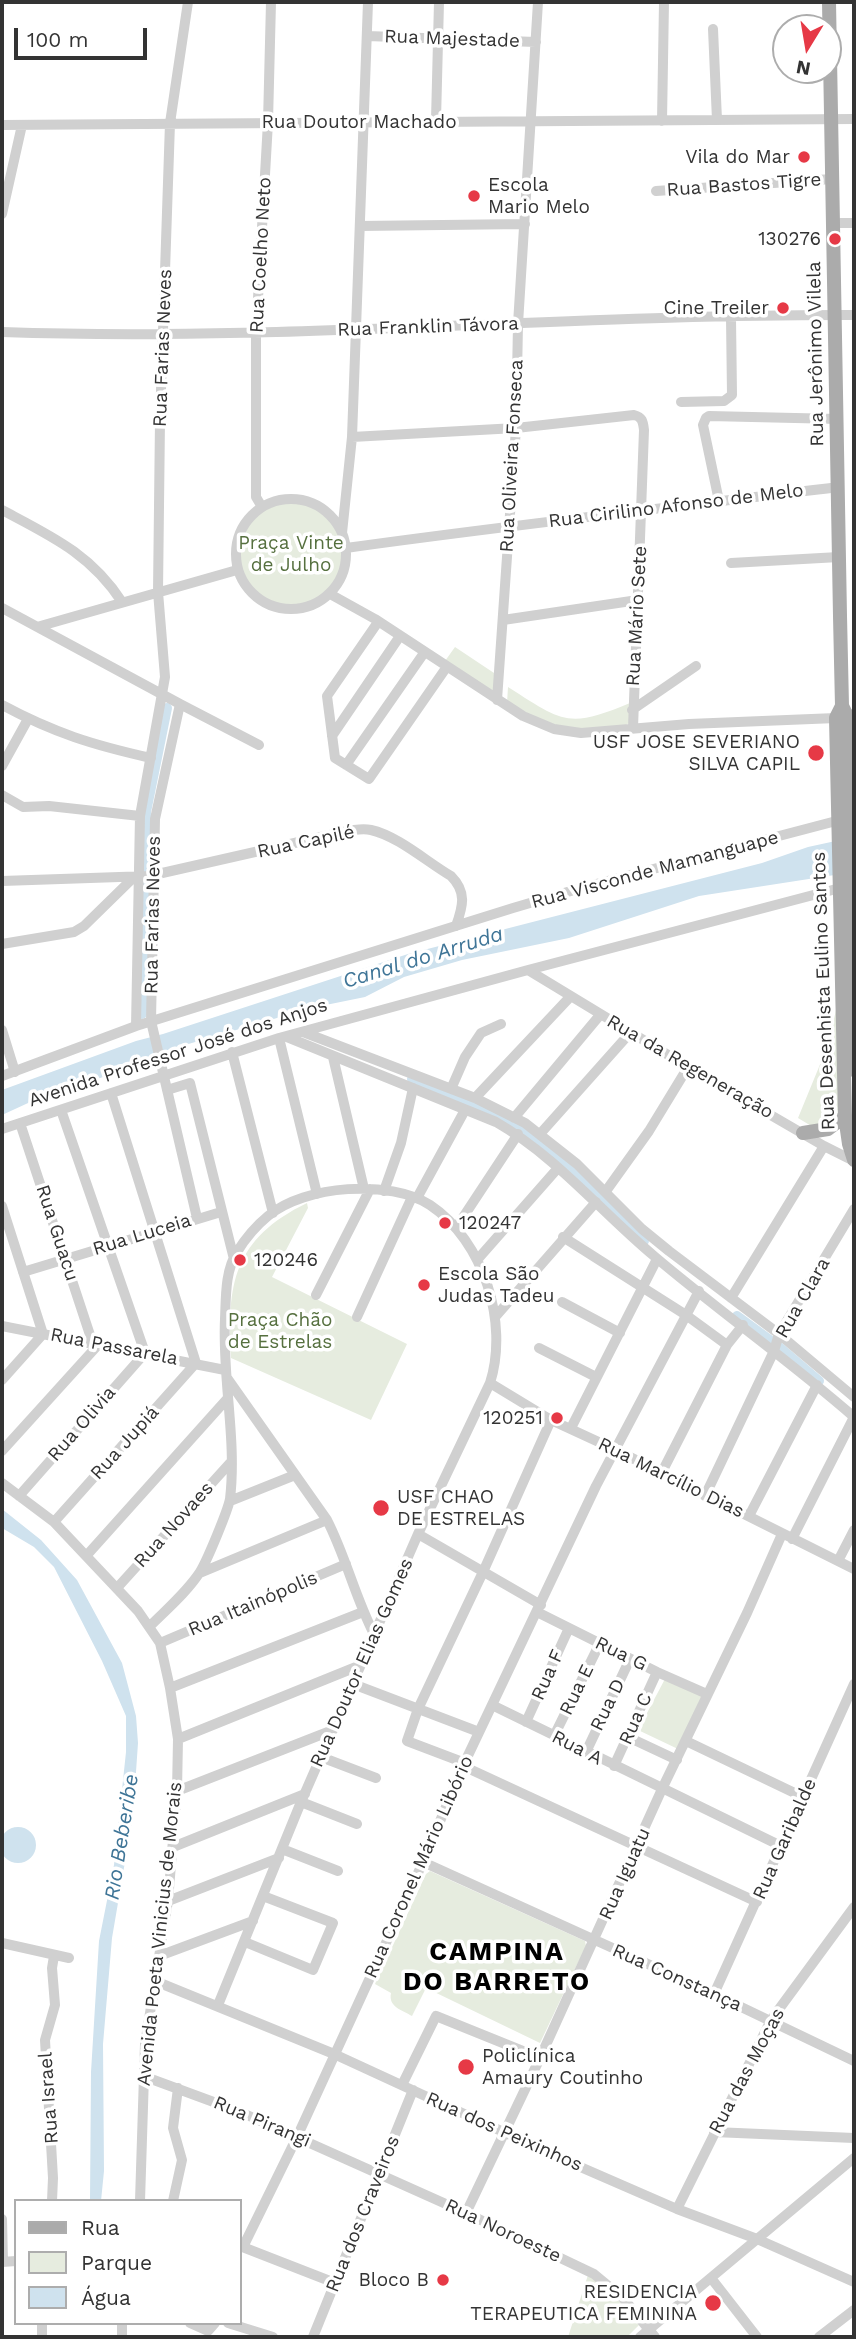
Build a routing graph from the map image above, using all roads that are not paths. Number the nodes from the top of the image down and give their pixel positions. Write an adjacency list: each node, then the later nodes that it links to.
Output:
1 (188, 2): 20 (street, Rua Farias Neves)
2 (271, 2): 19 (street, Rua Coelho Neto)
3 (368, 2): 9 (street)
4 (439, 2): 10 (street)
5 (538, 2): 11 (street, Rua Oliveira Fonseca)
6 (664, 2): 18 (street)
7 (829, 2): 12 (main road, Rua Jerônimo Vilela)
8 (713, 29): 15 (street)
9 (367, 36): 10 (street, Rua Majestade); 16 (street)
10 (438, 37): 11 (street, Rua Majestade); 14 (street)
11 (536, 42): 17 (street, Rua Oliveira Fonseca)
12 (831, 118): 13 (street, Rua Doutor Machado); 15 (street, Rua Doutor Machado); 23 (main road, Rua Jerônimo Vilela)
13 (854, 119)
14 (436, 120): 16 (street, Rua Doutor Machado); 17 (street, Rua Doutor Machado)
15 (717, 120): 18 (street, Rua Doutor Machado)
16 (365, 121): 19 (street, Rua Doutor Machado); 29 (street)
17 (532, 121): 18 (street, Rua Doutor Machado); 28 (street, Rua Oliveira Fonseca)
18 (662, 121)
19 (268, 122): 20 (street, Rua Doutor Machado); 37 (street, Rua Coelho Neto)
20 (170, 123): 22 (street, Rua Doutor Machado); 36 (street, Rua Farias Neves)
21 (2, 125): 22 (street, Rua Doutor Machado)
22 (22, 125): 25 (street)
23 (832, 179): 24 (street, Rua Bastos Tigre); 26 (main road, Rua Jerônimo Vilela)
24 (656, 191)
25 (2, 214)
26 (832, 223): 27 (street); 30 (main road, Rua Jerônimo Vilela)
27 (854, 223)
28 (525, 224): 29 (street); 33 (street, Rua Oliveira Fonseca)
29 (360, 226): 34 (street)
30 (835, 315): 31 (street, Rua Franklin Távora); 32 (street, Rua Franklin Távora); 39 (main road, Rua Jerônimo Vilela)
31 (854, 315)
32 (731, 318): 33 (street, Rua Franklin Távora); 38 (street)
33 (518, 324): 34 (street, Rua Franklin Távora); 40 (street, Rua Oliveira Fonseca)
34 (355, 328): 37 (street, Rua Franklin Távora); 41 (street)
35 (2, 332): 36 (street, Rua Franklin Távora)
36 (164, 333): 37 (street, Rua Franklin Távora); 53 (street, Rua Farias Neves)
37 (257, 333): 44 (street, Rua Coelho Neto)
38 (681, 402)
39 (838, 419): 42 (main road, Rua Jerônimo Vilela); 43 (street)
40 (516, 428): 41 (street); 46 (street, Rua Mário Sete); 47 (street, Rua Oliveira Fonseca)
41 (352, 437): 48 (street)
42 (839, 487): 43 (street, Rua Cirilino Afonso de Melo); 50 (main road, Rua Jerônimo Vilela)
43 (719, 502): 46 (street, Rua Cirilino Afonso de Melo)
44 (262, 507): 48 (street); 52 (street)
45 (2, 510): 56 (street)
46 (642, 512): 47 (street, Rua Cirilino Afonso de Melo); 55 (street, Rua Mário Sete)
47 (509, 526): 49 (street, Rua Cirilino Afonso de Melo); 58 (street, Rua Oliveira Fonseca)
48 (342, 533): 49 (street)
49 (346, 548): 54 (street)
50 (839, 557): 51 (street); 62 (main road, Rua Jerônimo Vilela)
51 (732, 563)
52 (237, 570): 53 (street); 54 (street)
53 (158, 592): 56 (street); 66 (street, Rua Farias Neves)
54 (330, 594): 59 (street)
55 (638, 600): 58 (street); 70 (street, Rua Mário Sete)
56 (122, 602): 60 (street)
57 (2, 608): 60 (street)
58 (503, 620): 67 (street, Rua Oliveira Fonseca)
59 (378, 621): 61 (street); 74 (street)
60 (37, 627): 66 (street)
61 (400, 636): 63 (street); 74 (street)
62 (847, 638): 71 (main road, Rua Jerônimo Vilela)
63 (424, 653): 65 (street); 77 (street)
64 (696, 666): 70 (street)
65 (446, 668): 67 (street); 77 (street)
66 (163, 695): 68 (street); 76 (street, Rua Farias Neves)
67 (497, 700): 73 (street)
68 (180, 704): 75 (street); 82 (street, Rua Farias Neves)
69 (2, 705): 72 (street)
70 (632, 710): 73 (street, Rua Mário Sete)
71 (845, 713): 73 (street); 81 (main road, Rua Jerônimo Vilela)
72 (28, 719): 76 (street); 78 (street)
73 (633, 728)
74 (332, 736): 77 (street)
75 (259, 745)
76 (151, 758): 80 (street, Rua Farias Neves)
77 (346, 765)
78 (2, 766)
79 (2, 795): 80 (street)
80 (140, 816): 82 (street, Rua Farias Neves)
81 (847, 824): 84 (main road, Rua Desenhista Eulino Santos); 85 (street, Rua Visconde Mamanguape)
82 (143, 877): 83 (street, Rua Capilé); 85 (street, Rua Capilé); 86 (street); 91 (street, Rua Farias Neves); 92 (street, Rua Farias Neves)
83 (2, 881)
84 (847, 884): 87 (street, Avenida Professor José dos Anjos); 101 (main road, Rua Desenhista Eulino Santos); 111 (main road, Rua Desenhista Eulino Santos)
85 (457, 926): 92 (street, Rua Visconde Mamanguape)
86 (2, 944)
87 (528, 970): 88 (street, Rua da Regeneração); 94 (street, Avenida Professor José dos Anjos)
88 (570, 997): 89 (street, Rua da Regeneração); 108 (street)
89 (600, 1015): 95 (street, Rua da Regeneração); 112 (street)
90 (501, 1024): 105 (street)
91 (136, 1026): 92 (street, Avenida Professor José dos Anjos); 102 (street, Avenida Professor José dos Anjos)
92 (152, 1026): 100 (street)
93 (2, 1030): 102 (street)
94 (303, 1032): 96 (street, Avenida Professor José dos Anjos); 105 (street)
95 (630, 1033): 99 (street, Rua da Regeneração); 117 (street)
96 (283, 1038): 97 (street, Avenida Professor José dos Anjos); 98 (street); 124 (street)
97 (232, 1052): 100 (street, Avenida Professor José dos Anjos); 130 (street)
98 (333, 1057): 104 (street); 121 (street)
99 (688, 1067): 115 (street, Rua da Regeneração); 123 (street)
100 (163, 1070): 106 (street); 107 (street, Avenida Professor José dos Anjos)
101 (854, 1070)
102 (15, 1072): 103 (street, Avenida Professor José dos Anjos)
103 (2, 1076)
104 (412, 1088): 110 (street); 122 (street)
105 (451, 1089): 108 (street)
106 (167, 1090): 129 (street); 131 (street)
107 (111, 1093): 109 (street, Avenida Professor José dos Anjos); 133 (street)
108 (475, 1098): 112 (street)
109 (61, 1110): 113 (street, Avenida Professor José dos Anjos); 135 (street)
110 (465, 1110): 116 (street); 125 (street)
111 (845, 1116): 115 (main road); 119 (main road, Rua Desenhista Eulino Santos)
112 (514, 1118): 117 (street)
113 (20, 1123): 114 (street, Avenida Professor José dos Anjos); 136 (street, Rua Guacu)
114 (2, 1129)
115 (803, 1133): 118 (street, Rua da Regeneração)
116 (518, 1134): 120 (street); 132 (street)
117 (540, 1134): 123 (street)
118 (824, 1146): 119 (street, Rua da Regeneração); 144 (street)
119 (854, 1161)
120 (558, 1168): 126 (street); 139 (street)
121 (367, 1189): 122 (street, Rua Doutor Elias Gomes); 124 (street, Rua Doutor Elias Gomes); 143 (street)
122 (384, 1191): 125 (street, Rua Doutor Elias Gomes)
123 (606, 1191): 144 (street)
124 (317, 1194): 130 (street, Rua Doutor Elias Gomes)
125 (415, 1197): 132 (street, Rua Doutor Elias Gomes); 148 (street)
126 (596, 1202): 134 (street); 138 (street)
127 (2, 1206): 140 (street)
128 (854, 1209): 153 (street, Rua Clara)
129 (221, 1212): 131 (street, Rua Luceia); 137 (street)
130 (273, 1213): 137 (street, Rua Doutor Elias Gomes)
131 (197, 1218): 133 (street, Rua Luceia)
132 (456, 1228): 139 (street, Rua Doutor Elias Gomes)
133 (153, 1232): 135 (street, Rua Luceia); 158 (street)
134 (563, 1237): 141 (street); 147 (street)
135 (109, 1244): 136 (street, Rua Luceia); 157 (street)
136 (66, 1259): 140 (street, Rua Luceia); 154 (street, Rua Guacu)
137 (233, 1259): 159 (street, Rua Doutor Elias Gomes)
138 (657, 1259): 141 (street); 142 (street)
139 (477, 1260): 147 (street, Rua Doutor Elias Gomes)
140 (23, 1272): 152 (street)
141 (643, 1287): 146 (street); 151 (street)
142 (699, 1291): 146 (street, Rua Coronel Mário Libório); 149 (street)
143 (316, 1295)
144 (731, 1298): 153 (street)
145 (562, 1302): 151 (street)
146 (687, 1315): 155 (street); 169 (street, Rua Coronel Mário Libório)
147 (496, 1316): 162 (street, Rua Doutor Elias Gomes)
148 (357, 1317)
149 (743, 1325): 153 (street); 155 (street)
150 (2, 1326): 152 (street, Rua Passarela)
151 (620, 1333): 160 (street)
152 (43, 1334): 154 (street, Rua Passarela); 161 (street)
153 (777, 1343): 163 (street); 164 (street); 176 (street, Rua Clara)
154 (95, 1344): 157 (street, Rua Passarela); 170 (street)
155 (727, 1345): 172 (street)
156 (539, 1348): 160 (street)
157 (145, 1353): 158 (street, Rua Passarela); 175 (street, Rua Olivia)
158 (196, 1363): 159 (street, Rua Passarela); 180 (street, Rua Jupiá)
159 (225, 1373): 165 (street, Rua Doutor Elias Gomes); 173 (street)
160 (596, 1377): 168 (street)
161 (2, 1380)
162 (490, 1383): 167 (street, Rua Marcílio Dias); 182 (street, Rua Doutor Elias Gomes)
163 (817, 1385): 166 (street); 178 (street)
164 (854, 1397)
165 (227, 1399): 171 (street, Rua Doutor Elias Gomes); 184 (street)
166 (854, 1417): 183 (street, Rua Iguatu)
167 (551, 1420): 168 (street, Rua Marcílio Dias); 188 (street)
168 (571, 1428): 169 (street, Rua Marcílio Dias)
169 (616, 1450): 172 (street, Rua Marcílio Dias); 191 (street, Rua Coronel Mário Libório)
170 (2, 1451)
171 (230, 1463): 177 (street, Rua Doutor Elias Gomes); 190 (street, Rua Novaes)
172 (661, 1474): 176 (street, Rua Marcílio Dias)
173 (295, 1475): 177 (street); 179 (street)
174 (2, 1483): 175 (street, Avenida Poeta Vinicius de Morais)
175 (19, 1496): 180 (street, Avenida Poeta Vinicius de Morais)
176 (705, 1496): 178 (street, Rua Marcílio Dias)
177 (230, 1501): 189 (street, Rua Doutor Elias Gomes)
178 (749, 1516): 183 (street, Rua Marcílio Dias)
179 (327, 1520): 186 (street); 189 (street)
180 (54, 1522): 184 (street, Avenida Poeta Vinicius de Morais)
181 (854, 1530): 185 (street)
182 (418, 1534): 188 (street, Rua G); 195 (street, Rua Doutor Elias Gomes)
183 (787, 1536): 185 (street, Rua Marcílio Dias); 204 (street, Rua Iguatu)
184 (87, 1556): 190 (street, Avenida Poeta Vinicius de Morais)
185 (838, 1561): 187 (street, Rua Marcílio Dias)
186 (346, 1564): 192 (street); 196 (street, Rua Itainópolis)
187 (854, 1569)
188 (483, 1572): 191 (street, Rua G); 206 (street)
189 (200, 1573): 193 (street, Rua Doutor Elias Gomes)
190 (117, 1588): 193 (street, Avenida Poeta Vinicius de Morais)
191 (539, 1609): 194 (street, Rua G); 205 (street, Rua Coronel Mário Libório)
192 (363, 1612): 195 (street); 203 (street)
193 (150, 1626): 196 (street, Avenida Poeta Vinicius de Morais)
194 (569, 1628): 197 (street, Rua G); 207 (street, Rua F)
195 (374, 1634): 199 (street, Rua Doutor Elias Gomes)
196 (160, 1643): 203 (street, Avenida Poeta Vinicius de Morais)
197 (600, 1643): 198 (street, Rua G); 210 (street, Rua E)
198 (631, 1659): 200 (street, Rua G); 214 (street, Rua D)
199 (361, 1665): 201 (street, Rua Doutor Elias Gomes); 212 (street)
200 (657, 1672): 204 (street, Rua G); 211 (street, Rua C)
201 (353, 1684): 206 (street); 208 (street, Rua Doutor Elias Gomes)
202 (854, 1684): 222 (street, Rua Garibalde)
203 (170, 1688): 212 (street, Avenida Poeta Vinicius de Morais)
204 (707, 1693): 213 (street, Rua Iguatu)
205 (492, 1706): 207 (street, Rua A); 209 (street, Rua Coronel Mário Libório)
206 (418, 1709): 209 (street); 217 (street)
207 (526, 1722): 210 (street, Rua A)
208 (333, 1730): 215 (street, Rua Doutor Elias Gomes); 221 (street)
209 (480, 1732): 217 (street, Rua Coronel Mário Libório)
210 (554, 1737): 214 (street, Rua A)
211 (628, 1737): 216 (street); 218 (street, Rua C)
212 (178, 1740): 221 (street, Avenida Poeta Vinicius de Morais)
213 (686, 1741): 216 (street, Rua Iguatu); 222 (street)
214 (586, 1752): 218 (street, Rua A)
215 (321, 1757): 219 (street); 223 (street, Rua Doutor Elias Gomes)
216 (677, 1760): 220 (street, Rua Iguatu)
217 (464, 1765): 227 (street); 229 (street, Rua Coronel Mário Libório)
218 (614, 1766): 220 (street, Rua A)
219 (376, 1778)
220 (662, 1789): 225 (street, Rua A); 227 (street, Rua Iguatu)
221 (177, 1791): 226 (street, Avenida Poeta Vinicius de Morais)
222 (803, 1797): 225 (street, Rua Garibalde)
223 (303, 1798): 224 (street); 226 (street); 228 (street, Rua Doutor Elias Gomes)
224 (357, 1824)
225 (780, 1846): 233 (street, Rua Garibalde)
226 (173, 1847): 232 (street, Avenida Poeta Vinicius de Morais)
227 (637, 1848): 233 (street); 236 (street, Rua Iguatu)
228 (281, 1854): 230 (street); 231 (street, Rua Doutor Elias Gomes); 232 (street)
229 (423, 1862): 236 (street, Rua Constança); 246 (street, Rua Coronel Mário Libório)
230 (338, 1871)
231 (263, 1896): 235 (street, Rua Doutor Elias Gomes); 237 (street)
232 (168, 1901): 240 (street, Avenida Poeta Vinicius de Morais)
233 (757, 1902): 243 (street, Rua Garibalde)
234 (854, 1907): 245 (street, Rua das Moças)
235 (253, 1920): 237 (street, Rua Doutor Elias Gomes); 240 (street)
236 (594, 1940): 243 (street, Rua Constança); 247 (street, Rua Iguatu)
237 (244, 1942): 244 (street, Rua Doutor Elias Gomes)
238 (2, 1943): 239 (street)
239 (54, 1956): 241 (street); 259 (street, Rua Israel)
240 (159, 1956): 242 (street, Avenida Poeta Vinicius de Morais)
241 (69, 1958)
242 (155, 1981): 244 (street, Rua dos Peixinhos); 249 (street, Avenida Poeta Vinicius de Morais)
243 (714, 1994): 245 (street, Rua Constança)
244 (218, 2005): 246 (street, Rua dos Peixinhos)
245 (771, 2020): 248 (street, Rua Constança); 254 (street, Rua das Moças)
246 (334, 2054): 250 (street, Rua dos Peixinhos); 255 (street, Rua Coronel Mário Libório)
247 (540, 2058): 250 (street); 253 (street, Rua Iguatu)
248 (854, 2061)
249 (143, 2076): 251 (street, Rua Pirangi); 260 (street, Avenida Poeta Vinicius de Morais)
250 (402, 2085): 252 (street, Rua dos Peixinhos)
251 (178, 2088): 255 (street, Rua Pirangi); 261 (street)
252 (413, 2091): 253 (street, Rua dos Peixinhos); 258 (street, Rua dos Craveiros)
253 (505, 2132): 262 (street, Rua dos Peixinhos); 263 (street, Rua Iguatu)
254 (714, 2132): 256 (street); 262 (street, Rua das Moças)
255 (297, 2137): 258 (street, Rua Pirangi); 266 (street, Rua Coronel Mário Libório)
256 (854, 2138)
257 (854, 2158): 265 (street)
258 (379, 2174): 263 (street, Rua Noroeste); 271 (street, Rua dos Craveiros)
259 (52, 2199)
260 (139, 2199)
261 (173, 2199)
262 (677, 2208): 265 (street, Rua dos Peixinhos)
263 (466, 2213): 276 (street, Rua Noroeste)
264 (2, 2219): 268 (street)
265 (757, 2239): 269 (street); 270 (street, Rua dos Peixinhos)
266 (242, 2244)
267 (242, 2246): 271 (street)
268 (2, 2262)
269 (711, 2278): 276 (street); 279 (street)
270 (854, 2282)
271 (335, 2283): 278 (street, Rua dos Craveiros)
272 (854, 2310): 280 (street)
273 (194, 2325): 274 (street)
274 (213, 2325)
275 (235, 2325): 277 (street)
276 (648, 2335)
277 (273, 2337)
278 (313, 2337)
279 (757, 2337)
280 (819, 2337)

